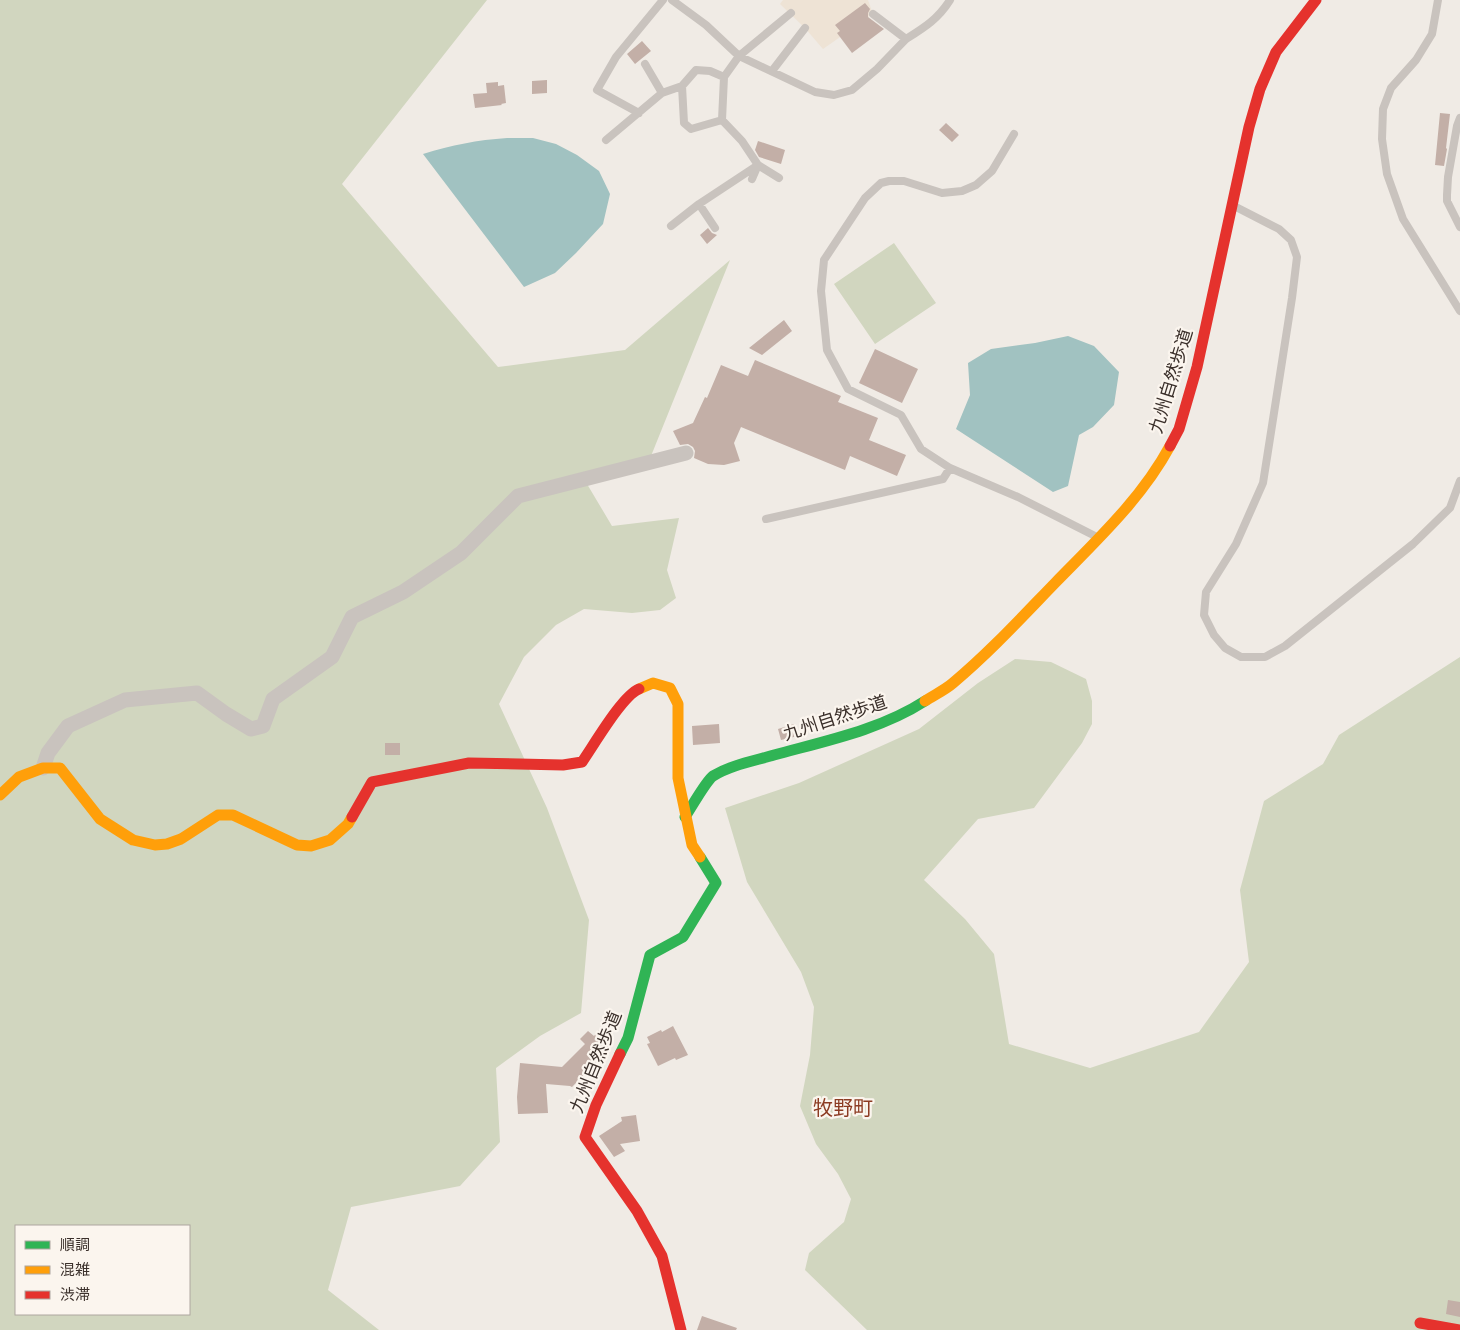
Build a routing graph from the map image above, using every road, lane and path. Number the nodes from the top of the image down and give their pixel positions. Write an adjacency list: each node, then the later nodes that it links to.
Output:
1 (663, 0): 16 (lane)
2 (672, 0): 10 (lane)
3 (950, 0): 9 (lane)
4 (1316, 0): 25 (street, 九州自然歩道)
5 (1438, 0): 29 (lane)
6 (791, 13): 10 (lane)
7 (873, 14): 9 (lane)
8 (805, 28): 12 (lane)
9 (906, 38): 12 (lane)
10 (739, 56): 12 (lane); 13 (lane)
11 (645, 64): 15 (lane)
12 (772, 71)
13 (724, 77): 14 (lane); 18 (lane)
14 (682, 86): 15 (lane); 18 (lane)
15 (662, 93): 16 (lane)
16 (639, 113): 20 (lane)
17 (1460, 118): 27 (lane)
18 (722, 120): 21 (lane)
19 (1014, 134): 31 (lane)
20 (606, 140)
21 (758, 165): 22 (lane); 23 (lane); 24 (lane)
22 (779, 178)
23 (752, 179)
24 (699, 204): 26 (lane); 28 (lane)
25 (1232, 205): 32 (lane); 34 (street, 九州自然歩道)
26 (671, 226)
27 (1460, 227)
28 (715, 228)
29 (1460, 310)
30 (686, 453): 35 (street)
31 (950, 468): 33 (lane); 34 (lane)
32 (1460, 481)
33 (766, 519)
34 (1099, 538): 37 (street, 九州自然歩道)
35 (43, 768): 36 (street); 37 (street)
36 (0, 795)
37 (686, 817): 39 (street, 九州自然歩道)
38 (1420, 1323): 40 (street)
39 (681, 1330)
40 (1460, 1330)

